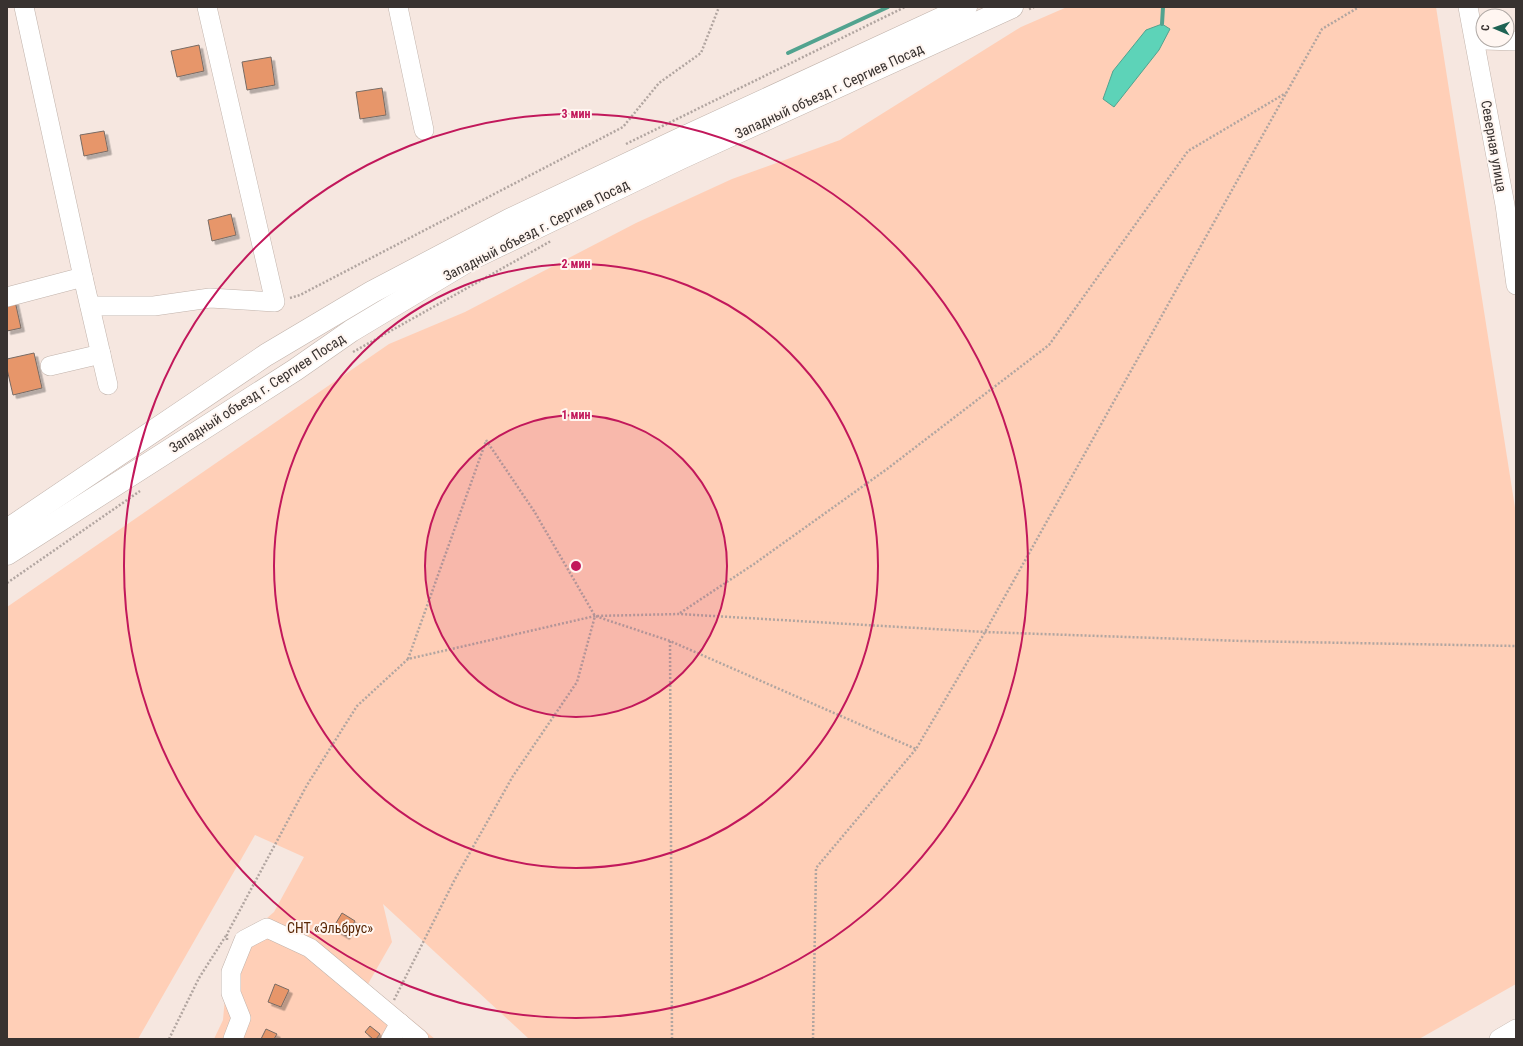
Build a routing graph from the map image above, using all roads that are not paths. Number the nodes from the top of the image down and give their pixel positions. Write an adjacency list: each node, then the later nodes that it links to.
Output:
1 (24, 7): 10 (street)
2 (207, 7): 13 (street)
3 (398, 7): 9 (street)
4 (966, 7): 17 (main road, Западный объезд г. Сергиев Посад)
5 (1468, 7): 7 (street, Северная улица)
6 (1020, 8): 18 (main road, Западный объезд г. Сергиев Посад)
7 (1475, 26)
8 (1481, 48): 11 (street, Северная улица)
9 (424, 130)
10 (83, 277): 12 (street); 13 (street)
11 (1516, 285)
12 (7, 297)
13 (90, 306): 14 (street)
14 (101, 354): 15 (street); 16 (street)
15 (50, 366)
16 (108, 385)
17 (7, 530)
18 (7, 554)
19 (393, 1025): 21 (street); 22 (street)
20 (1516, 1029): 23 (street)
21 (233, 1039)
22 (419, 1039)
23 (1499, 1039)

